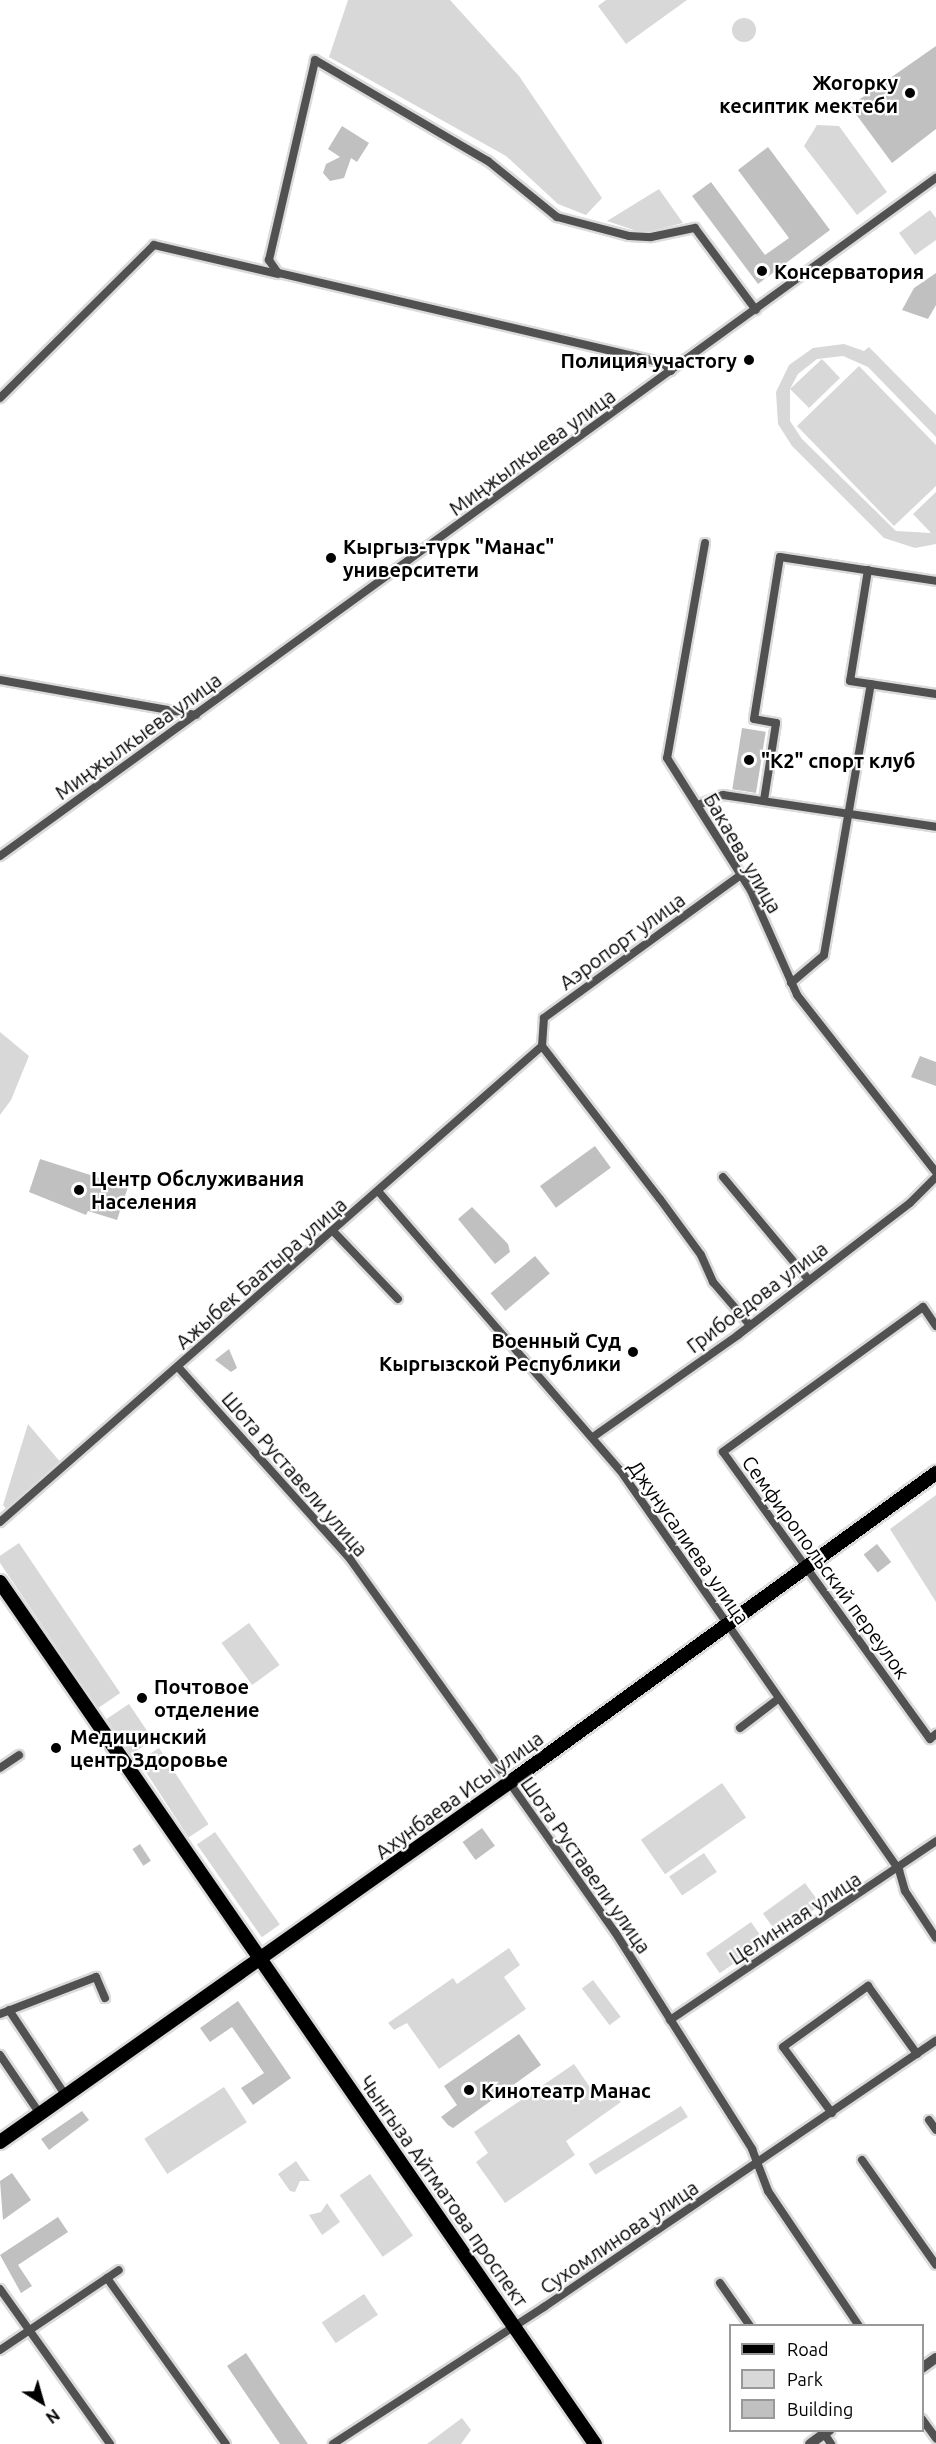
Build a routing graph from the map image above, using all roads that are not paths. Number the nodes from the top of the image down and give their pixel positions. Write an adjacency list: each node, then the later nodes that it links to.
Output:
1 (936, 178): 3 (street, Миңжылкыева улица)
2 (289, 276): 3 (street); 4 (street); 5 (street)
3 (756, 310): 4 (street, Миңжылкыева улица)
4 (671, 371): 12 (street, Миңжылкыева улица)
5 (0, 398)
6 (705, 543): 14 (street, Бакаева улица)
7 (868, 570): 8 (street); 10 (street); 13 (street)
8 (936, 581)
9 (0, 680): 12 (street)
10 (871, 684): 11 (street); 15 (street)
11 (936, 694)
12 (196, 715): 17 (street, Миңжылкыева улица)
13 (764, 800): 14 (street); 15 (street)
14 (698, 805): 18 (street, Бакаева улица)
15 (847, 814): 16 (street); 19 (street)
16 (936, 827)
17 (0, 856)
18 (741, 875): 19 (street, Бакаева улица); 20 (street, Аэропорт улица)
19 (791, 983): 21 (street, Бакаева улица)
20 (542, 1046): 24 (street, Ажыбек Баатыра улица); 28 (street)
21 (936, 1172)
22 (723, 1177): 26 (street)
23 (936, 1177): 26 (street, Грибоедова улица)
24 (378, 1191): 25 (street, Ажыбек Баатыра улица); 31 (street, Джунусалиева улица)
25 (333, 1231): 27 (street); 30 (street, Ажыбек Баатыра улица)
26 (808, 1279): 28 (street, Грибоедова улица)
27 (398, 1299)
28 (749, 1324): 31 (street, Грибоедова улица)
29 (936, 1326): 34 (street, Семфиропольский переулок)
30 (178, 1367): 33 (street, Ажыбек Баатыра улица); 42 (street, Шота Руставели улица)
31 (593, 1437): 36 (street, Джунусалиева улица)
32 (936, 1473): 34 (main road, Ахунбаева Исы улица)
33 (0, 1522)
34 (805, 1568): 36 (main road, Ахунбаева Исы улица); 39 (street, Семфиропольский переулок)
35 (0, 1582): 46 (main road, Чынгыза Айтматова проспект)
36 (727, 1626): 37 (street, Джунусалиева улица); 42 (main road, Ахунбаева Исы улица)
37 (778, 1699): 38 (street); 44 (street, Джунусалиева улица)
38 (740, 1728)
39 (936, 1734)
40 (19, 1755): 41 (street)
41 (0, 1768)
42 (508, 1783): 46 (main road, Ахунбаева Исы улица); 50 (street, Шота Руставели улица)
43 (936, 1841): 44 (street, Целинная улица)
44 (899, 1870): 45 (street, Джунусалиева улица); 50 (street, Целинная улица)
45 (936, 1938)
46 (261, 1960): 54 (main road, Ахунбаева Исы улица); 69 (main road, Чынгыза Айтматова проспект)
47 (105, 1998): 48 (street)
48 (9, 2010): 49 (street); 54 (street)
49 (0, 2014)
50 (670, 2020): 61 (street, Шота Руставели улица)
51 (936, 2041): 52 (street, Сухомлинова улица)
52 (917, 2054): 55 (street, Сухомлинова улица); 55 (street)
53 (0, 2055): 56 (street)
54 (66, 2096): 56 (main road, Ахунбаева Исы улица)
55 (832, 2113): 61 (street, Сухомлинова улица)
56 (40, 2114): 59 (main road, Ахунбаева Исы улица)
57 (929, 2120): 58 (street)
58 (936, 2130)
59 (0, 2142)
60 (862, 2160): 62 (street)
61 (757, 2163): 68 (street, Шота Руставели улица); 69 (street, Сухомлинова улица)
62 (936, 2265)
63 (119, 2270): 64 (street)
64 (107, 2278): 70 (street); 76 (street)
65 (720, 2283): 67 (street)
66 (0, 2289): 70 (street)
67 (749, 2324)
68 (858, 2324)
69 (514, 2327): 77 (street, Сухомлинова улица); 78 (main road, Чынгыза Айтматова проспект)
70 (31, 2330): 71 (street); 75 (street)
71 (0, 2350)
72 (924, 2423): 74 (street)
73 (825, 2432): 79 (street); 80 (street)
74 (936, 2438)
75 (111, 2444)
76 (226, 2444)
77 (333, 2444)
78 (595, 2444)
79 (810, 2444)
80 (831, 2444)

